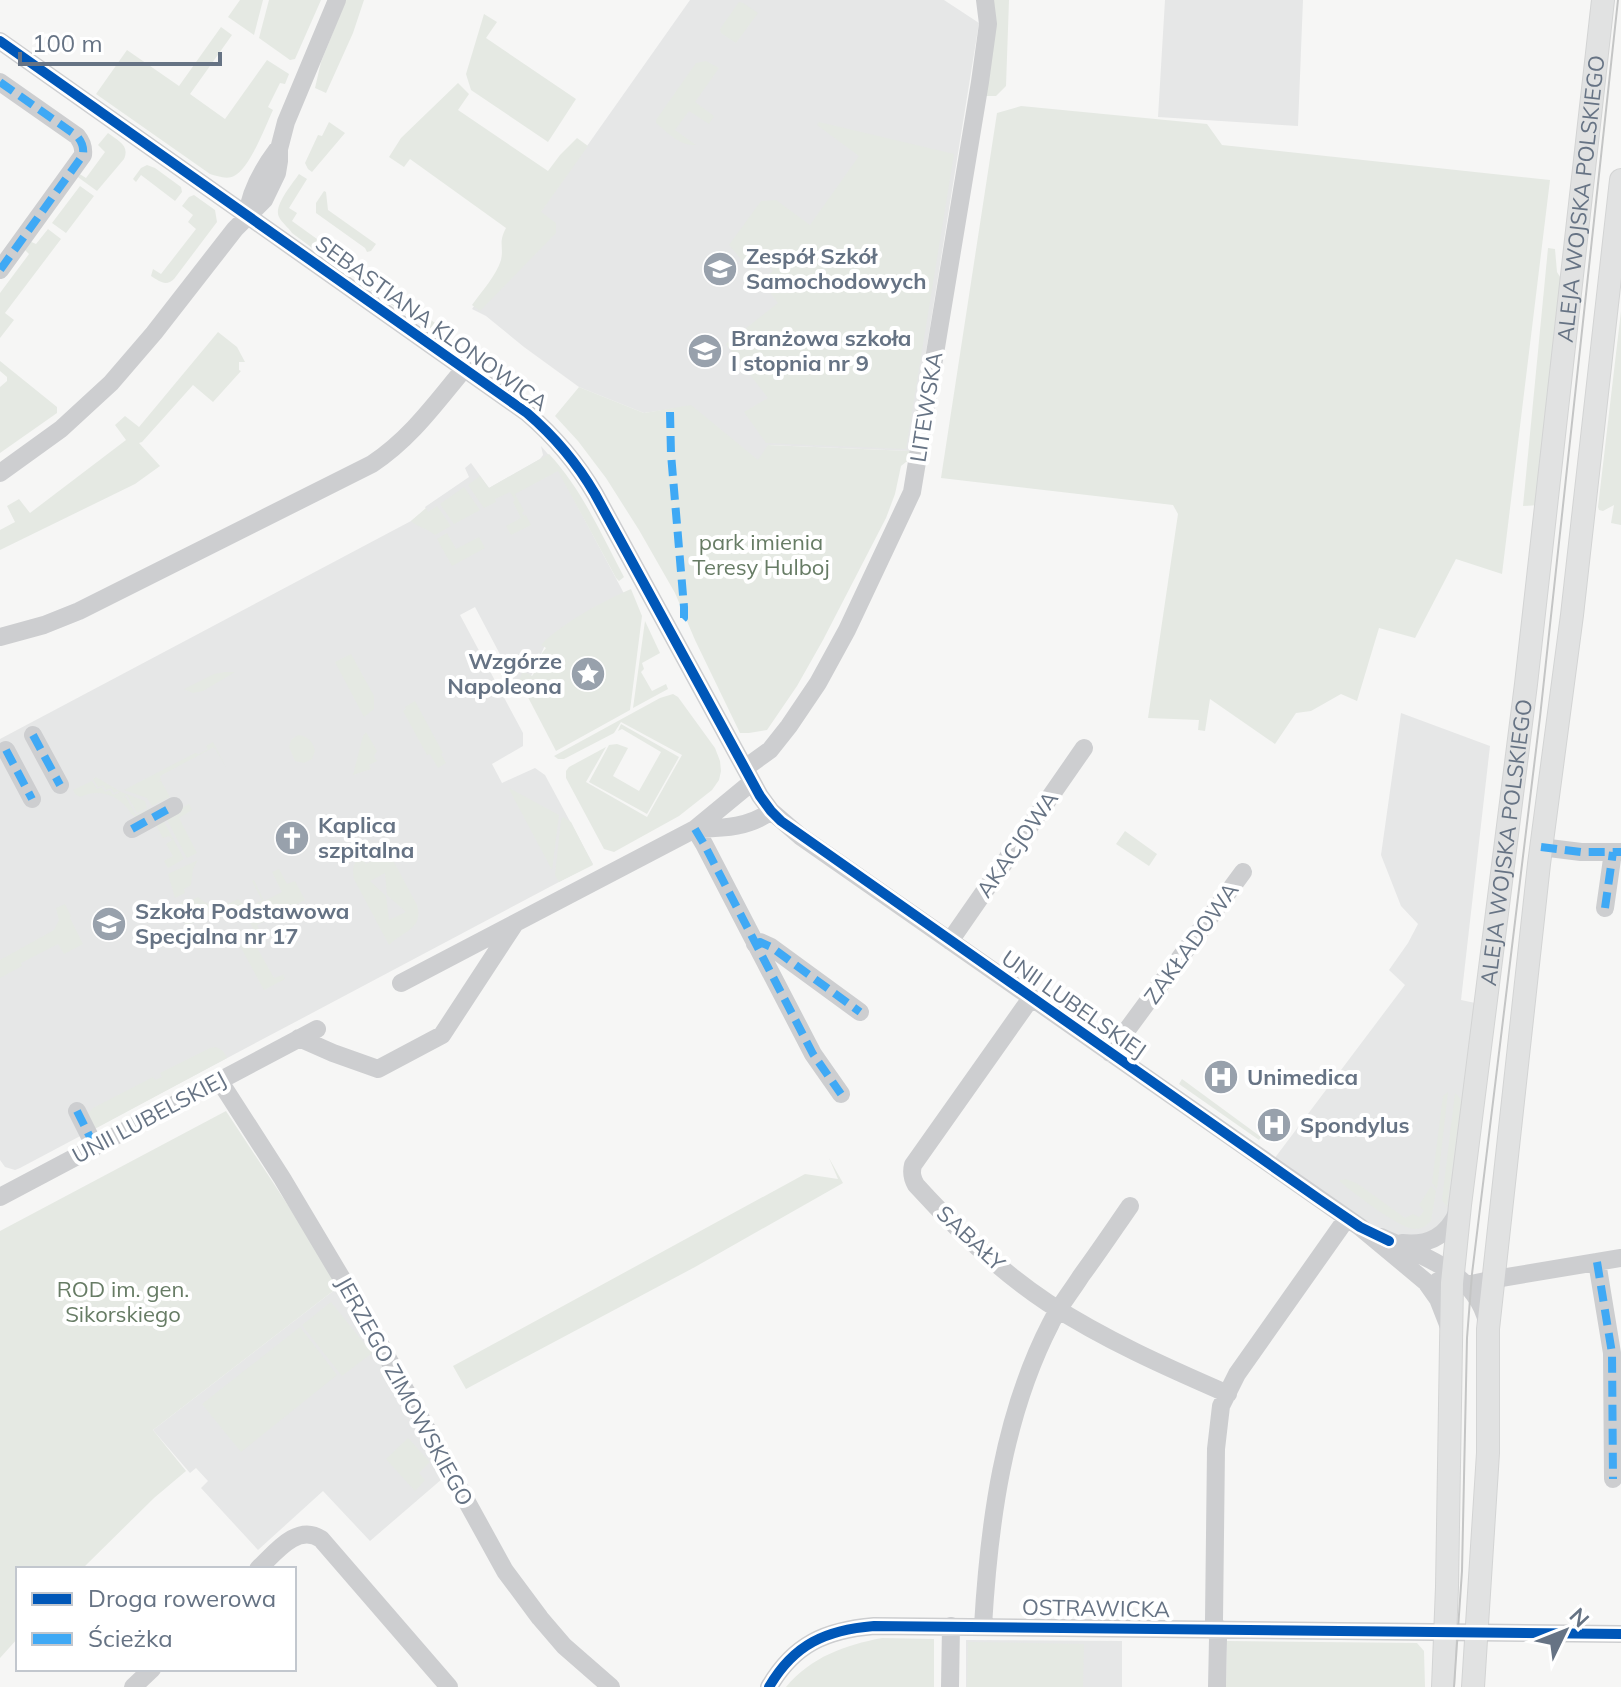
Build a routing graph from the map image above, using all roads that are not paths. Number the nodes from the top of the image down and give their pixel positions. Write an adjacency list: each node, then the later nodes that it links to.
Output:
1 (337, 0): 6 (street)
2 (985, 0): 18 (street, LITEWSKA)
3 (1603, 0): 43 (main road, ALEJA WOJSKA POLSKIEGO)
4 (0, 41): 9 (street, SEBASTIANA KLONOWICA)
5 (0, 82): 11 (street)
6 (279, 149): 7 (street); 10 (street)
7 (259, 177): 9 (street); 10 (street)
8 (1621, 180): 25 (main road, ALEJA WOJSKA POLSKIEGO)
9 (215, 193): 10 (street, SEBASTIANA KLONOWICA)
10 (247, 216): 12 (street, SEBASTIANA KLONOWICA); 13 (street)
11 (0, 270)
12 (464, 369): 14 (street); 18 (street, SEBASTIANA KLONOWICA)
13 (0, 473)
14 (0, 637)
15 (33, 735): 19 (street)
16 (1084, 748): 30 (street, AKACJOWA)
17 (6, 750): 20 (street)
18 (749, 775): 22 (street, UNII LUBELSKIEJ); 24 (street)
19 (60, 785)
20 (32, 799)
21 (174, 806): 23 (street)
22 (771, 811): 24 (street); 30 (street, UNII LUBELSKIEJ)
23 (132, 829)
24 (695, 829): 29 (street); 31 (street)
25 (1541, 847): 26 (street); 51 (main road, ALEJA WOJSKA POLSKIEGO)
26 (1617, 852): 28 (street)
27 (1243, 872): 37 (street, ZAKŁADOWA)
28 (1605, 908)
29 (515, 923): 32 (street); 36 (street)
30 (950, 941): 33 (street, UNII LUBELSKIEJ)
31 (755, 944): 34 (street); 39 (street)
32 (401, 983)
33 (1031, 998): 37 (street, UNII LUBELSKIEJ); 52 (street, SABAŁY)
34 (860, 1012)
35 (317, 1029): 36 (street, UNII LUBELSKIEJ)
36 (299, 1038): 38 (street, UNII LUBELSKIEJ)
37 (1110, 1053): 45 (street, UNII LUBELSKIEJ)
38 (219, 1080): 41 (street, UNII LUBELSKIEJ); 67 (street, JERZEGO ZIMOWSKIEGO)
39 (841, 1094)
40 (77, 1111): 41 (street)
41 (95, 1147): 42 (street, UNII LUBELSKIEJ)
42 (0, 1197)
43 (1460, 1205): 46 (street, UNII LUBELSKIEJ); 50 (main road, ALEJA WOJSKA POLSKIEGO)
44 (1130, 1206): 52 (street)
45 (1354, 1222): 46 (street, UNII LUBELSKIEJ); 49 (street, UNII LUBELSKIEJ); 55 (street)
46 (1389, 1241): 50 (street, UNII LUBELSKIEJ)
47 (1621, 1258): 48 (street)
48 (1597, 1262): 51 (street); 56 (street)
49 (1420, 1276): 50 (street, UNII LUBELSKIEJ); 54 (street, UNII LUBELSKIEJ)
50 (1456, 1277): 51 (street); 53 (street); 54 (main road, ALEJA WOJSKA POLSKIEGO)
51 (1495, 1279): 53 (main road, ALEJA WOJSKA POLSKIEGO)
52 (1058, 1309): 55 (street, SABAŁY); 59 (street)
53 (1488, 1329): 62 (main road, ALEJA WOJSKA POLSKIEGO)
54 (1451, 1333): 61 (main road, ALEJA WOJSKA POLSKIEGO)
55 (1228, 1394): 60 (street)
56 (1613, 1479)
57 (260, 1567): 66 (street)
58 (951, 1626): 59 (street, OSTRAWICKA); 68 (street, OSTRAWICKA); 69 (street)
59 (983, 1626): 60 (street, OSTRAWICKA)
60 (1216, 1630): 61 (street, OSTRAWICKA); 70 (street)
61 (1445, 1632): 62 (street); 71 (main road, ALEJA WOJSKA POLSKIEGO)
62 (1476, 1632): 63 (street); 72 (main road, ALEJA WOJSKA POLSKIEGO)
63 (1621, 1634)
64 (150, 1671): 65 (street)
65 (133, 1687)
66 (449, 1687)
67 (611, 1687)
68 (769, 1687)
69 (950, 1687)
70 (1217, 1687)
71 (1443, 1687)
72 (1473, 1687)

